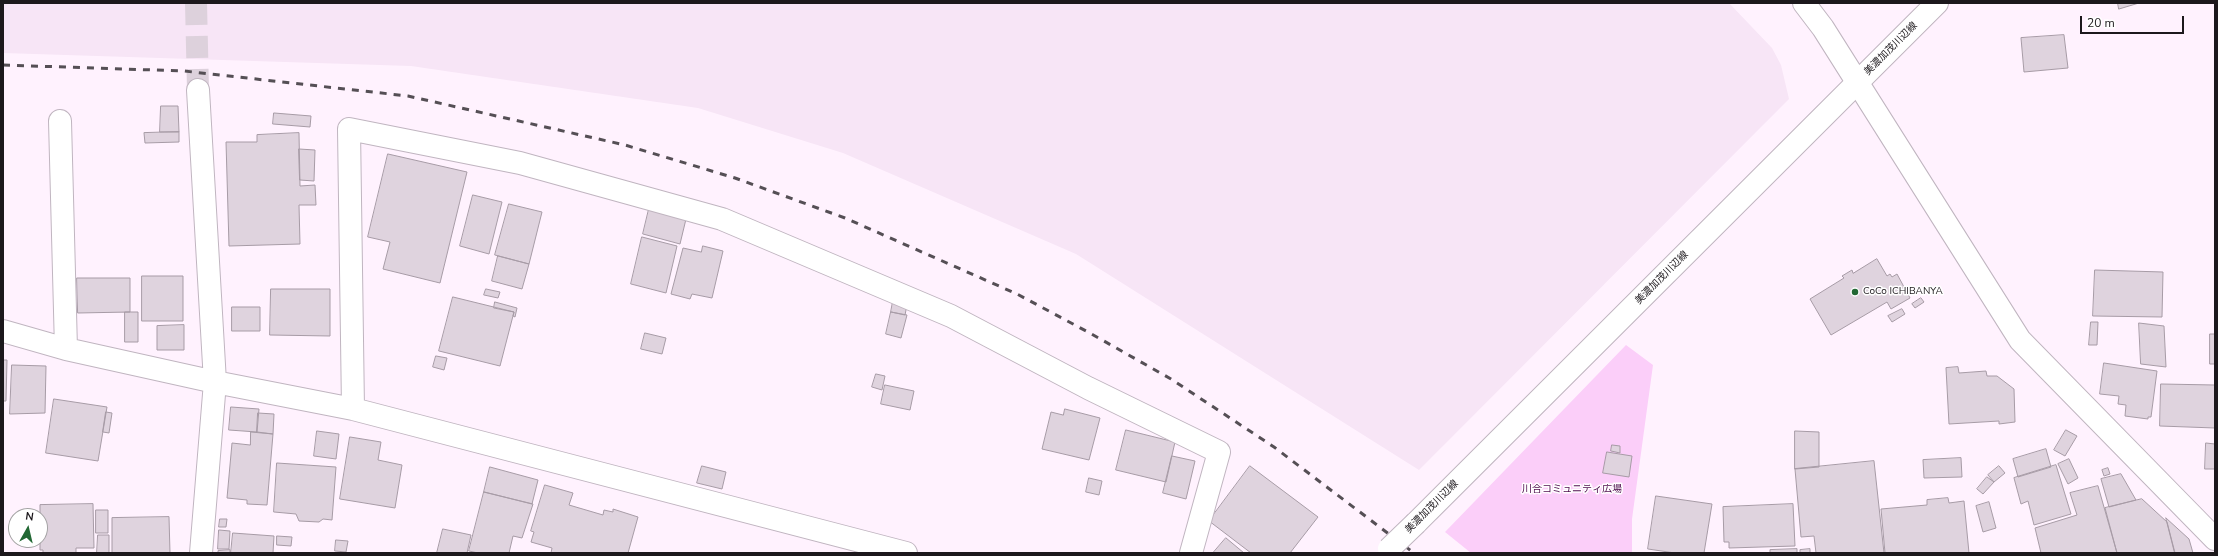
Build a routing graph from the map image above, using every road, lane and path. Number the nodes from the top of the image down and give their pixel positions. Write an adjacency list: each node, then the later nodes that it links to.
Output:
1 (1804, 3): 3 (street)
2 (1937, 3): 3 (street, 美濃加茂川辺線)
3 (1857, 84): 10 (street); 11 (street, 美濃加茂川辺線, bridge)
4 (198, 90): 8 (street)
5 (60, 121): 7 (street)
6 (3, 331): 7 (street)
7 (66, 349): 8 (street)
8 (215, 382): 9 (street); 12 (street)
9 (353, 409): 13 (street); 14 (street)
10 (2215, 539)
11 (1388, 551)
12 (201, 553)
13 (906, 553)
14 (1191, 553)

